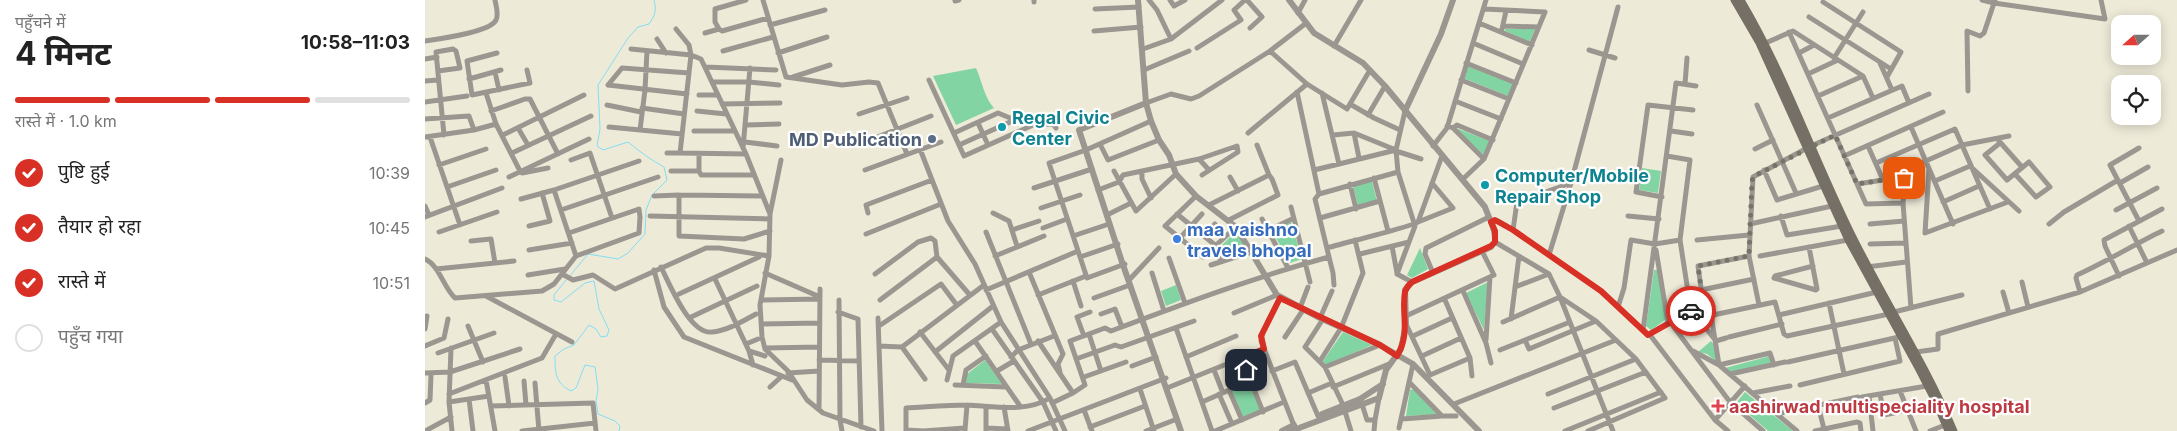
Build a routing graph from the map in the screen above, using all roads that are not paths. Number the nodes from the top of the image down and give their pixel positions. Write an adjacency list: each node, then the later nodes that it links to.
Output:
1 (495, 0): 50 (street)
2 (746, 0): 40 (street)
3 (763, 0): 31 (street)
4 (959, 0): 19 (street)
5 (1149, 0): 48 (street)
6 (1169, 0): 7 (street)
7 (1185, 0)
8 (1223, 0): 48 (street)
9 (1246, 0): 38 (street); 57 (street)
10 (1289, 0): 29 (street)
11 (1305, 0): 29 (street)
12 (1361, 0): 55 (street)
13 (1453, 0): 139 (street)
14 (1487, 0): 25 (street)
15 (1734, 0): 53 (main road)
16 (1741, 0): 53 (main road)
17 (1983, 0): 21 (street)
18 (2101, 0): 21 (street)
19 (955, 1)
20 (1823, 2): 33 (street)
21 (1995, 2): 111 (street)
22 (1138, 3): 24 (street); 36 (street)
23 (1618, 7): 69 (street)
24 (1095, 9)
25 (1484, 9): 27 (street); 32 (street)
26 (825, 10): 35 (street)
27 (1506, 11): 37 (street); 41 (street)
28 (1863, 12): 33 (street)
29 (1298, 13): 34 (street)
30 (1809, 17): 49 (street)
31 (768, 18): 35 (street); 40 (street)
32 (1479, 23): 41 (street); 51 (street)
33 (1857, 23): 49 (street); 81 (street)
34 (1305, 24): 55 (street); 62 (street)
35 (770, 25): 45 (street)
36 (1141, 27): 42 (street); 56 (street)
37 (1539, 27): 41 (street); 52 (street)
38 (1250, 28)
39 (677, 29): 68 (street)
40 (719, 29): 44 (street)
41 (1502, 29): 52 (street)
42 (1095, 30)
43 (1789, 32): 53 (street); 54 (street); 67 (street)
44 (705, 33)
45 (773, 37): 63 (street); 66 (street)
46 (827, 38): 66 (street)
47 (657, 39): 65 (street)
48 (1171, 39): 56 (street)
49 (1845, 40): 74 (street); 75 (street)
50 (425, 41)
51 (1473, 43): 76 (street); 77 (street)
52 (1532, 44): 77 (street)
53 (1762, 45): 205 (main road)
54 (1814, 45): 67 (street); 74 (street)
55 (1334, 46): 87 (street)
56 (1143, 48): 86 (street)
57 (1197, 48)
58 (631, 49): 60 (street)
59 (1589, 50): 69 (street)
60 (647, 51): 65 (street); 84 (street)
61 (1189, 51): 86 (street)
62 (1271, 51): 103 (street); 131 (street)
63 (723, 52)
64 (497, 53): 95 (street)
65 (666, 53): 68 (street)
66 (778, 53): 94 (street)
67 (1799, 53): 91 (street)
68 (691, 55): 79 (street); 90 (street)
69 (1605, 55): 71 (street); 270 (street)
70 (437, 57): 73 (street); 88 (street); 88 (street)
71 (1615, 58)
72 (1687, 58): 104 (street)
73 (425, 59)
74 (1836, 59): 91 (street); 92 (street)
75 (1879, 62): 81 (street); 93 (street)
76 (1466, 63): 98 (street); 102 (street)
77 (1523, 64): 102 (street)
78 (830, 65): 94 (street)
79 (706, 67): 80 (street); 100 (street)
80 (750, 68): 85 (street); 101 (street)
81 (1891, 69): 93 (street)
82 (501, 70): 89 (street)
83 (527, 70): 108 (street)
84 (646, 70): 90 (street); 109 (street); 109 (street)
85 (776, 70)
86 (1145, 70): 131 (street)
87 (1370, 70): 106 (street); 134 (street)
88 (438, 71): 96 (street)
89 (495, 72): 95 (street); 108 (street)
90 (689, 74): 115 (street)
91 (1808, 74): 121 (street)
92 (1863, 76): 121 (street); 123 (street)
93 (1887, 77): 110 (street)
94 (790, 78): 133 (street)
95 (469, 79): 114 (street)
96 (438, 80): 99 (street); 125 (street)
97 (929, 80): 173 (street)
98 (1461, 80): 124 (street); 126 (street)
99 (425, 81)
100 (713, 82): 101 (street); 119 (street)
101 (749, 82): 105 (street); 128 (street)
102 (1516, 82): 124 (street)
103 (1307, 84): 112 (street); 113 (street)
104 (1685, 84): 107 (street); 137 (street)
105 (779, 85)
106 (1385, 86): 139 (street); 147 (street)
107 (1695, 86)
108 (499, 90): 114 (street)
109 (645, 90): 115 (street); 138 (street)
110 (1891, 90): 123 (street); 129 (street)
111 (1968, 91)
112 (1297, 92): 174 (street); 244 (street)
113 (1322, 92): 134 (street); 183 (street)
114 (486, 93): 141 (street)
115 (687, 94): 144 (street)
116 (699, 94): 119 (street)
117 (1929, 94): 129 (street)
118 (584, 95): 151 (street)
119 (718, 95): 132 (street)
120 (467, 96): 125 (street)
121 (1818, 96): 152 (street)
122 (907, 98): 133 (street)
123 (1873, 98): 152 (street)
124 (1509, 99): 154 (street)
125 (441, 100): 127 (street); 150 (street)
126 (1455, 101): 154 (street); 162 (street)
127 (425, 102)
128 (747, 102): 130 (street); 132 (street); 159 (street)
129 (1909, 102): 184 (street)
130 (780, 103)
131 (1146, 103): 156 (street); 210 (street)
132 (722, 104): 145 (street)
133 (887, 104): 146 (street); 168 (street)
134 (1350, 104): 147 (street)
135 (607, 105): 138 (street)
136 (1757, 105): 190 (street)
137 (1673, 107): 140 (street); 171 (street); 292 (street)
138 (641, 110): 144 (street); 167 (street)
139 (1405, 110): 169 (street); 203 (street)
140 (1693, 110)
141 (491, 111): 151 (street); 158 (street)
142 (697, 111): 145 (street)
143 (1943, 112): 163 (street)
144 (684, 114): 176 (street)
145 (726, 114): 172 (street)
146 (859, 114)
147 (1369, 115): 169 (street)
148 (591, 116): 182 (street)
149 (931, 116): 168 (street)
150 (442, 118): 153 (street); 166 (street); 180 (street)
151 (539, 118): 164 (street); 182 (street)
152 (1828, 118): 184 (street)
153 (425, 119)
154 (1501, 119): 189 (street)
155 (1014, 120): 157 (street); 177 (street); 178 (street)
156 (1151, 121): 188 (street); 195 (street)
157 (978, 123): 173 (street); 177 (street)
158 (496, 124): 166 (street); 181 (street)
159 (746, 124): 160 (street); 192 (street)
160 (779, 124)
161 (609, 127): 167 (street)
162 (1450, 127): 189 (street); 203 (street); 225 (street)
163 (1911, 127): 200 (street); 204 (street)
164 (518, 128): 181 (street); 196 (street)
165 (1056, 128): 178 (street)
166 (474, 130): 180 (street)
167 (640, 130): 176 (street)
168 (897, 130): 194 (street); 218 (street)
169 (1400, 130): 211 (street)
170 (694, 131): 172 (street)
171 (1671, 131): 179 (street); 220 (street)
172 (735, 132): 212 (street)
173 (954, 133): 197 (street)
174 (1248, 133)
175 (1354, 133): 183 (street); 211 (street); 222 (street)
176 (682, 134): 215 (street)
177 (983, 134): 197 (street); 198 (street)
178 (1014, 134): 198 (street)
179 (1691, 134)
180 (444, 135): 186 (street)
181 (503, 135): 213 (street)
182 (548, 135): 196 (street); 216 (street)
183 (1333, 135): 232 (street)
184 (1835, 135): 205 (street); 221 (street)
185 (2009, 136): 191 (street)
186 (428, 137): 233 (street)
187 (589, 139): 216 (street)
188 (1159, 140): 195 (street); 234 (street)
189 (1493, 140): 225 (street)
190 (1773, 140): 209 (street); 230 (street)
191 (1999, 140): 201 (street); 236 (street); 254 (street)
192 (745, 142): 202 (street); 212 (street)
193 (941, 142): 208 (street)
194 (862, 143)
195 (1100, 144): 210 (street)
196 (527, 145): 213 (street)
197 (959, 145): 198 (street)
198 (988, 145)
199 (1257, 145): 258 (street)
200 (1919, 145): 201 (street); 228 (street); 231 (street)
201 (1961, 145): 228 (street); 235 (street)
202 (777, 146)
203 (1433, 146): 219 (street)
204 (1868, 146): 221 (street); 231 (street)
205 (1809, 147): 230 (street); 274 (main road); 416 (main road)
206 (2139, 148): 269 (street)
207 (485, 149): 233 (street)
208 (920, 149): 218 (street); 264 (street)
209 (1755, 149)
210 (1086, 150): 239 (street); 267 (street)
211 (1396, 151): 222 (street); 224 (street); 252 (street)
212 (744, 152): 217 (street); 255 (street)
213 (511, 153): 246 (street)
214 (667, 153): 215 (street)
215 (680, 153): 217 (street)
216 (558, 154): 246 (street)
217 (699, 154): 248 (street)
218 (907, 154): 242 (street)
219 (1442, 156): 263 (street); 272 (street)
220 (1667, 156): 292 (street); 367 (street)
221 (1844, 156): 273 (street)
222 (1359, 158): 232 (street)
223 (1199, 159): 234 (street); 243 (street); 243 (street)
224 (1421, 159)
225 (1484, 159): 263 (street)
226 (571, 160): 257 (street)
227 (781, 160): 323 (street)
228 (1926, 160): 240 (street); 251 (street)
229 (639, 161): 257 (street)
230 (1782, 162): 245 (street); 284 (street)
231 (1876, 163): 265 (street)
232 (1339, 164): 244 (street)
233 (439, 165): 276 (street)
234 (1172, 165): 250 (street); 253 (street)
235 (1970, 166): 266 (street); 275 (street); 298 (street)
236 (2021, 167): 254 (street); 254 (street)
237 (548, 168): 246 (street)
238 (2148, 168): 269 (street)
239 (1092, 169): 267 (street); 281 (street)
240 (1929, 169): 266 (street); 342 (street)
241 (496, 170): 276 (street)
242 (865, 170)
243 (1209, 170): 256 (street)
244 (1314, 170): 285 (street)
245 (1764, 170): 284 (street); 340 (street)
246 (520, 171): 259 (street)
247 (671, 171): 248 (street)
248 (699, 171): 255 (street)
249 (1114, 171): 268 (street)
250 (1142, 171): 268 (street); 293 (street)
251 (1905, 171): 265 (street); 301 (street)
252 (1398, 172): 262 (street); 339 (street)
253 (1177, 174): 291 (street); 293 (street)
254 (2015, 174)
255 (753, 175): 289 (street)
256 (1202, 175)
257 (597, 176): 280 (street); 286 (street)
258 (1269, 176): 282 (street); 334 (street)
259 (509, 177)
260 (657, 177): 286 (street)
261 (1230, 177): 282 (street)
262 (1374, 178): 271 (street); 296 (street)
263 (1463, 179): 332 (street)
264 (932, 180): 302 (street); 316 (street)
265 (1883, 180): 273 (street)
266 (1935, 181): 297 (street)
267 (1055, 182): 278 (street); 295 (street)
268 (1119, 182): 281 (street); 300 (street)
269 (2119, 182): 299 (street); 343 (street)
270 (1571, 183): 353 (street); 391 (street)
271 (1350, 184): 285 (street); 309 (street)
272 (1432, 184): 339 (street); 339 (street)
273 (1857, 184): 301 (street)
274 (1823, 186): 284 (street); 306 (main road)
275 (1979, 186): 297 (street); 310 (street)
276 (447, 187): 303 (street)
277 (502, 188): 303 (street)
278 (1035, 188)
279 (2157, 188): 299 (street)
280 (555, 190): 283 (street); 312 (street)
281 (1098, 190): 329 (street)
282 (1237, 191): 304 (street)
283 (543, 193): 294 (street); 345 (street)
284 (1796, 193)
285 (1319, 194): 327 (street)
286 (604, 195): 312 (street); 326 (street)
287 (679, 195): 288 (street); 289 (street); 322 (street)
288 (654, 196)
289 (762, 196): 323 (street)
290 (1080, 196): 295 (street)
291 (1196, 196): 304 (street); 318 (street)
292 (1662, 196): 333 (street)
293 (1151, 198): 300 (street)
294 (521, 199)
295 (1062, 201): 308 (street); 328 (street)
296 (1379, 202): 309 (street); 355 (street)
297 (1943, 202): 342 (street)
298 (2008, 202): 310 (street); 314 (street)
299 (2130, 202): 313 (street); 336 (street)
300 (1131, 203): 329 (street)
301 (1903, 203): 337 (street)
302 (941, 204): 360 (street); 442 (street)
303 (453, 205): 320 (street); 344 (street)
304 (1209, 205): 334 (street)
305 (425, 206): 320 (street)
306 (1833, 206): 325 (street); 347 (main road)
307 (1291, 207): 331 (street)
308 (1041, 208)
309 (1356, 209): 327 (street)
310 (1990, 209): 342 (street)
311 (2162, 209): 336 (street)
312 (561, 210): 359 (street)
313 (2116, 210)
314 (2019, 211)
315 (497, 212): 344 (street)
316 (868, 213)
317 (993, 213): 351 (street)
318 (1177, 214): 346 (street); 365 (street)
319 (1202, 214): 346 (street)
320 (427, 216)
321 (650, 216): 322 (street)
322 (680, 216): 323 (street); 354 (street)
323 (770, 216): 354 (street)
324 (1628, 216): 333 (street)
325 (1781, 216): 340 (street); 347 (street)
326 (612, 218): 359 (street); 392 (street)
327 (1320, 218): 384 (street)
328 (1067, 219): 350 (street); 363 (street)
329 (1108, 219): 363 (street); 376 (street)
330 (1262, 219): 352 (street)
331 (1292, 219): 352 (street); 408 (street)
332 (1490, 219): 353 (street); 372 (street); 420 (street)
333 (1659, 219): 377 (street)
334 (1229, 220): 349 (street)
335 (1039, 221): 351 (street)
336 (2139, 221): 348 (street)
337 (1904, 222): 341 (street); 374 (street)
338 (1215, 224): 364 (street)
339 (1416, 224): 355 (street); 371 (street)
340 (1750, 224): 361 (street)
341 (1870, 224)
342 (1953, 224)
343 (2049, 224)
344 (460, 225): 356 (street)
345 (529, 226)
346 (1192, 226): 364 (street); 365 (street)
347 (1842, 226): 369 (main road)
348 (2129, 226): 375 (street); 402 (street)
349 (1236, 227): 381 (street); 387 (street)
350 (1043, 228)
351 (1012, 230): 379 (street)
352 (1269, 230): 415 (street)
353 (1513, 230): 391 (street)
354 (770, 231): 393 (street)
355 (1388, 231): 366 (street)
356 (439, 232)
357 (986, 232): 394 (street)
358 (2162, 232): 375 (street)
359 (569, 233): 373 (street)
360 (866, 234)
361 (1749, 235): 368 (street); 396 (street)
362 (1043, 236): 379 (street)
363 (1073, 236): 389 (street)
364 (1204, 236): 381 (street)
365 (1180, 238): 381 (street)
366 (1355, 240): 384 (street); 390 (street)
367 (1680, 240): 377 (street); 476 (street)
368 (1697, 240)
369 (1848, 240): 382 (street); 416 (main road)
370 (471, 241): 407 (street)
371 (1409, 242): 380 (street); 425 (street)
372 (1495, 242): 388 (street); 395 (street)
373 (572, 243): 385 (street); 392 (street)
374 (1905, 243): 378 (street); 406 (street)
375 (2138, 243): 402 (street); 409 (street)
376 (1117, 244): 389 (street); 411 (street)
377 (1655, 244): 471 (street); 502 (street); 515 (street)
378 (1871, 244)
379 (1017, 246): 394 (street)
380 (1392, 246): 390 (street); 425 (street)
381 (1214, 247): 405 (street)
382 (1809, 247): 397 (street); 412 (street)
383 (1159, 248): 436 (street)
384 (1327, 248): 400 (street)
385 (529, 250)
386 (2177, 250): 409 (street)
387 (1251, 252): 405 (street); 427 (street)
388 (1481, 252): 420 (street); 431 (street)
389 (1079, 254): 419 (street); 429 (street)
390 (1360, 254): 512 (street)
391 (1549, 255): 471 (street)
392 (576, 256): 414 (street)
393 (769, 256): 413 (street); 421 (street)
394 (995, 256): 435 (street)
395 (1519, 256): 426 (street); 441 (street)
396 (1749, 256): 433 (street); 444 (street)
397 (1760, 256)
398 (759, 257): 432 (street)
399 (937, 257): 424 (street); 451 (street); 461 (street)
400 (1329, 257): 408 (street); 439 (street)
401 (1169, 258): 465 (street)
402 (2111, 259): 430 (street); 449 (street)
403 (425, 260): 417 (street)
404 (513, 260): 407 (street)
405 (1221, 261): 410 (street)
406 (1906, 262): 416 (street); 472 (street)
407 (495, 263): 417 (street)
408 (1306, 263): 415 (street); 474 (street)
409 (2147, 263): 430 (street)
410 (1211, 264)
411 (1124, 265): 429 (street); 436 (street)
412 (1813, 266): 412 (street)
413 (661, 267): 418 (street); 488 (street)
414 (566, 268): 423 (street); 428 (street)
415 (1288, 268): 427 (street)
416 (1866, 268): 447 (main road); 480 (main road)
417 (436, 269): 454 (street)
418 (654, 270): 428 (street); 579 (street)
419 (1029, 272): 435 (street); 452 (street)
420 (1433, 272): 437 (street)
421 (765, 273): 457 (street); 459 (street)
422 (1151, 273): 475 (street)
423 (528, 274)
424 (875, 274)
425 (1397, 274): 437 (street)
426 (1549, 274): 441 (street); 456 (street)
427 (1265, 275): 455 (street); 465 (street)
428 (565, 276): 454 (street)
429 (1086, 276): 434 (street)
430 (2119, 276): 449 (street)
431 (1490, 277): 445 (street); 537 (street)
432 (715, 278): 450 (street); 463 (street)
433 (1754, 279): 444 (street); 468 (street)
434 (1073, 281): 452 (street); 470 (street)
435 (1005, 282): 442 (street); 539 (street)
436 (1130, 282): 458 (street); 492 (street)
437 (1412, 282): 495 (street)
438 (2022, 282): 473 (street)
439 (1333, 285)
440 (757, 286): 463 (street)
441 (1515, 287): 494 (street)
442 (985, 288): 451 (street); 469 (street)
443 (820, 289): 457 (street)
444 (1701, 290): 464 (street)
445 (1463, 291): 462 (street); 537 (street)
446 (1332, 292): 493 (street)
447 (1877, 292): 466 (street); 480 (main road)
448 (2003, 292): 481 (street)
449 (2080, 292): 473 (street)
450 (679, 294)
451 (969, 294): 467 (street)
452 (1038, 295): 522 (street)
453 (1962, 295): 472 (street)
454 (486, 296): 519 (street)
455 (1279, 297): 474 (street); 479 (street); 548 (street)
456 (1560, 297): 494 (street); 497 (street); 501 (street)
457 (820, 298): 459 (street); 503 (street)
458 (1094, 298)
459 (761, 300): 505 (street)
460 (839, 300): 477 (street)
461 (880, 300)
462 (1445, 300): 490 (street); 495 (street)
463 (725, 302): 488 (street); 504 (street)
464 (1703, 302): 476 (street); 484 (street)
465 (1185, 303): 475 (street)
466 (1829, 303): 485 (street); 509 (street)
467 (956, 304): 508 (street); 517 (street)
468 (1759, 305): 484 (street); 485 (street)
469 (993, 306): 499 (street); 554 (street)
470 (1081, 306)
471 (1618, 307): 515 (street)
472 (1911, 308): 480 (street)
473 (2028, 308): 481 (street)
474 (1301, 309): 493 (street); 526 (street)
475 (1165, 311): 492 (street)
476 (1691, 311): 484 (street); 502 (street)
477 (838, 312): 571 (street); 572 (street)
478 (1090, 312): 520 (street)
479 (1234, 313)
480 (1892, 313): 509 (street); 527 (main road); 556 (main road)
481 (2009, 313): 556 (street)
482 (756, 314): 504 (street)
483 (1101, 314): 510 (street)
484 (1705, 314)
485 (1779, 315): 506 (street)
486 (427, 316): 513 (street)
487 (1697, 317): 535 (street)
488 (689, 318): 504 (street)
489 (878, 318): 508 (street)
490 (1452, 318): 524 (street); 528 (street)
491 (448, 319): 541 (street)
492 (1143, 319): 510 (street); 525 (street)
493 (1321, 319): 512 (street); 573 (street)
494 (1511, 319): 500 (street)
495 (1406, 320): 524 (street); 561 (street)
496 (1194, 321): 511 (street)
497 (1596, 321): 516 (street); 532 (street)
498 (1712, 321): 535 (street)
499 (1001, 322): 514 (street); 549 (street)
500 (1503, 322)
501 (1570, 322): 516 (street); 531 (street)
502 (1669, 322): 521 (street); 551 (street)
503 (819, 323): 505 (street); 543 (street)
504 (736, 324): 538 (street)
505 (761, 324): 546 (street)
506 (1781, 324): 509 (street); 535 (street)
507 (468, 326): 530 (street)
508 (879, 326): 542 (street)
509 (1834, 326): 552 (street)
510 (1122, 327): 520 (street)
511 (1176, 328): 525 (street); 564 (street)
512 (1341, 328): 540 (street); 573 (street)
513 (425, 329)
514 (992, 329): 533 (street); 567 (street)
515 (1643, 330): 521 (street)
516 (1573, 331): 531 (street); 558 (street)
517 (920, 332): 544 (street); 554 (street)
518 (494, 333): 530 (street)
519 (556, 334): 536 (street); 606 (street)
520 (1086, 335): 555 (street); 568 (street)
521 (1650, 335): 676 (street)
522 (1054, 336): 534 (street); 591 (street)
523 (1236, 336): 564 (street)
524 (1413, 336): 562 (street)
525 (1150, 337): 555 (street); 563 (street); 605 (street)
526 (1285, 337)
527 (1898, 337): 552 (street); 596 (street); 620 (main road)
528 (1461, 338): 562 (street); 566 (street)
529 (758, 339): 538 (street)
530 (473, 340): 545 (street); 574 (street)
531 (1525, 340): 550 (street)
532 (1615, 340): 558 (street); 569 (street)
533 (975, 341): 560 (street); 584 (street)
534 (1038, 341): 539 (street); 591 (street)
535 (1715, 341): 580 (street)
536 (572, 342)
537 (1486, 343): 576 (street)
538 (746, 344): 553 (street)
539 (1031, 344): 549 (street)
540 (1380, 345): 561 (street); 583 (street)
541 (425, 346)
542 (879, 346): 544 (street); 702 (street)
543 (819, 347): 546 (street); 570 (street)
544 (902, 347): 604 (street)
545 (451, 348): 557 (street); 590 (street)
546 (765, 348): 593 (street)
547 (520, 349): 574 (street)
548 (1264, 349): 565 (street); 589 (street)
549 (1018, 350): 567 (street); 639 (street)
550 (1500, 350)
551 (1692, 350): 580 (street); 645 (street)
552 (1839, 350): 581 (street); 596 (street)
553 (749, 351): 559 (street); 579 (street)
554 (935, 352): 584 (street)
555 (1095, 352): 568 (street); 588 (street)
556 (1916, 352): 725 (main road)
557 (438, 353)
558 (1583, 353): 602 (street); 647 (street)
559 (765, 356)
560 (986, 356): 587 (street); 617 (street)
561 (1397, 356): 577 (street); 578 (street)
562 (1422, 356): 598 (street)
563 (1156, 357): 582 (street); 605 (street)
564 (1186, 358): 603 (street)
565 (1242, 358): 585 (street); 610 (street)
566 (1470, 358): 598 (street); 599 (street)
567 (1012, 359): 587 (street); 642 (street)
568 (1076, 359): 601 (street)
569 (1637, 359): 592 (street); 602 (street)
570 (819, 360): 571 (street); 586 (street)
571 (839, 360): 572 (street); 672 (street)
572 (859, 361): 681 (street)
573 (1320, 361): 583 (street)
574 (483, 362): 590 (street)
575 (1126, 362): 588 (street)
576 (1491, 363)
577 (1389, 364): 613 (street); 615 (street)
578 (1413, 364): 598 (street); 611 (street)
579 (753, 365): 597 (street)
580 (1719, 365): 581 (street); 595 (street)
581 (1774, 365): 595 (street)
582 (1132, 366)
583 (1325, 367): 615 (street)
584 (949, 370): 608 (street)
585 (1214, 370): 603 (street); 627 (street)
586 (819, 371): 593 (street); 660 (street)
587 (997, 371): 622 (street)
588 (1101, 371): 601 (street)
589 (1272, 371): 629 (street); 644 (street)
590 (450, 372): 594 (street); 631 (street)
591 (1060, 372): 632 (street)
592 (1646, 372): 625 (street); 628 (street)
593 (788, 373): 607 (street)
594 (428, 374): 646 (street)
595 (1730, 374): 618 (street)
596 (1844, 374): 616 (street)
597 (781, 376): 607 (street); 621 (street)
598 (1428, 376): 647 (street)
599 (1472, 376)
600 (505, 377): 653 (street)
601 (1084, 377): 632 (street)
602 (1592, 377): 625 (street); 633 (street)
603 (1193, 378): 623 (street); 643 (street)
604 (925, 379)
605 (1165, 379): 623 (street); 624 (street)
606 (487, 380): 631 (street); 635 (street)
607 (792, 380): 660 (street)
608 (947, 380)
609 (524, 381): 648 (street)
610 (1250, 381): 627 (street); 663 (street)
611 (1409, 382): 667 (street); 671 (street)
612 (535, 383): 649 (street)
613 (1383, 384): 637 (street); 640 (street)
614 (955, 385): 617 (street)
615 (1333, 385): 629 (street); 658 (street)
616 (1800, 385)
617 (963, 386): 622 (street)
618 (1745, 386): 630 (street); 645 (street)
619 (1790, 386): 630 (street)
620 (1927, 386): 626 (street); 683 (main road)
621 (770, 387)
622 (1006, 387): 654 (street)
623 (1168, 387): 673 (street); 708 (street)
624 (1140, 388): 655 (street); 661 (street)
625 (1598, 391): 659 (street); 664 (street)
626 (1900, 391): 634 (street); 662 (street)
627 (1224, 392): 643 (street); 674 (street); 680 (street)
628 (1661, 392): 664 (street); 678 (street)
629 (1309, 393): 666 (street)
630 (1753, 393): 665 (street)
631 (449, 394): 641 (street)
632 (1073, 394): 639 (street)
633 (1549, 394)
634 (1880, 394): 636 (street); 662 (street)
635 (489, 396): 638 (street); 652 (street)
636 (1869, 396): 651 (street); 722 (street)
637 (1379, 398): 640 (street); 675 (street)
638 (469, 399): 641 (street); 696 (street)
639 (1051, 400): 642 (street); 670 (street)
640 (1361, 401): 658 (street); 675 (street)
641 (449, 402): 669 (street)
642 (1043, 402): 654 (street); 677 (street)
643 (1202, 402): 709 (street)
644 (1284, 402): 663 (street); 687 (street)
645 (1730, 402): 676 (street); 718 (street)
646 (425, 403)
647 (1454, 404): 713 (street)
648 (526, 405): 649 (street); 653 (street)
649 (536, 405): 679 (street); 688 (street)
650 (967, 405): 656 (street); 689 (street); 690 (street)
651 (1819, 405): 665 (street); 693 (street)
652 (491, 406): 653 (street); 697 (street)
653 (509, 406)
654 (1020, 406): 657 (street)
655 (1145, 406): 686 (street); 692 (street)
656 (986, 407): 657 (street); 685 (street)
657 (1004, 407): 691 (street)
658 (1343, 408): 666 (street); 687 (street); 711 (street)
659 (1554, 408)
660 (819, 410): 672 (street)
661 (1084, 410): 670 (street); 686 (street)
662 (1908, 410): 723 (street)
663 (1263, 412): 674 (street)
664 (1607, 413): 678 (street); 714 (street)
665 (1777, 414): 719 (street)
666 (1318, 416): 687 (street)
667 (1442, 416): 668 (street); 671 (street)
668 (1456, 416)
669 (451, 417): 684 (street); 695 (street)
670 (1060, 419): 677 (street); 706 (street)
671 (1402, 419): 682 (street)
672 (840, 420): 681 (street); 700 (street)
673 (1177, 420): 692 (street); 708 (street)
674 (1242, 420): 680 (street)
675 (1375, 420): 712 (street)
676 (1715, 420): 717 (street)
677 (1053, 422): 704 (street); 705 (street)
678 (1609, 422): 715 (street); 716 (street)
679 (595, 423): 688 (street); 699 (street)
680 (1232, 424): 709 (street)
681 (861, 427): 701 (street)
682 (1399, 428)
683 (1946, 428): 724 (street)
684 (431, 429): 694 (street)
685 (986, 429): 691 (street)
686 (1091, 429)
687 (1294, 429): 710 (street)
688 (539, 430): 698 (street)
689 (906, 430): 703 (street)
690 (965, 430): 703 (street)
691 (1007, 430)
692 (1154, 430): 707 (street)
693 (1826, 430): 720 (street); 721 (street)
694 (425, 431)
695 (452, 431)
696 (473, 431)
697 (495, 431)
698 (522, 431)
699 (596, 431)
700 (842, 431)
701 (874, 431)
702 (882, 431)
703 (923, 431)
704 (1032, 431)
705 (1056, 431)
706 (1065, 431)
707 (1146, 431)
708 (1183, 431)
709 (1214, 431)
710 (1282, 431)
711 (1351, 431)
712 (1374, 431)
713 (1479, 431)
714 (1565, 431)
715 (1588, 431)
716 (1613, 431)
717 (1727, 431)
718 (1763, 431)
719 (1797, 431)
720 (1815, 431)
721 (1861, 431)
722 (1873, 431)
723 (1916, 431)
724 (1930, 431)
725 (1954, 431)

